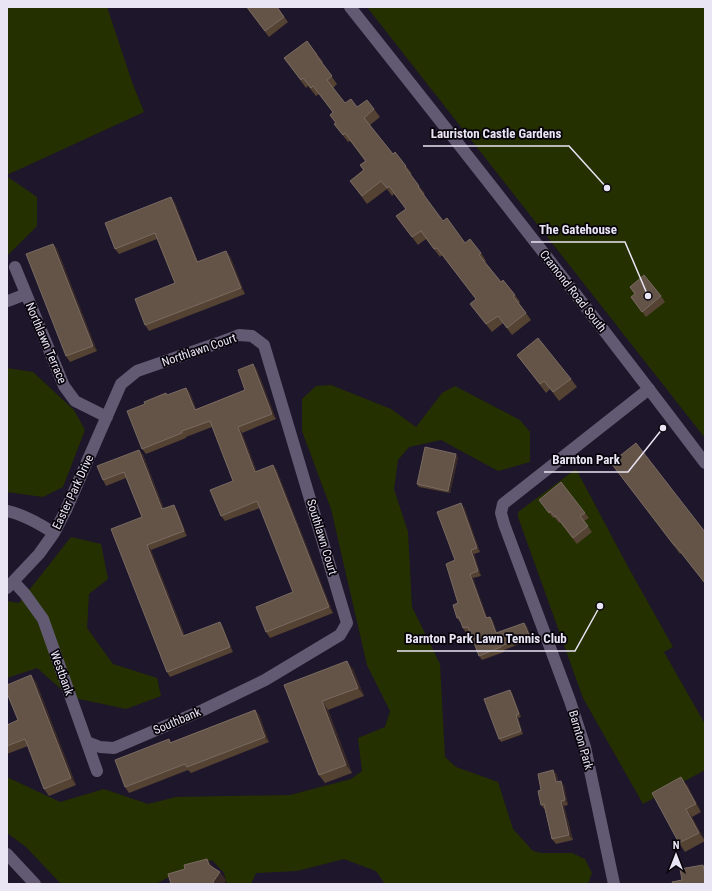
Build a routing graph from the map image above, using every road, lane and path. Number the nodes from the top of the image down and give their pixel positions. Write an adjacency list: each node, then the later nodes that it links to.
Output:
1 (350, 7): 6 (street, Cramond Road South)
2 (15, 267): 3 (street, Northlawn Terrace)
3 (26, 294): 4 (street, Northlawn Terrace); 7 (street, Northlawn Terrace)
4 (8, 300)
5 (121, 384): 7 (street, Easter Park Drive); 8 (street, Northlawn Court)
6 (649, 388): 9 (street, Cramond Road South); 18 (street, Barnton Park)
7 (107, 417): 11 (street, Easter Park Drive)
8 (296, 451): 13 (street, Southlawn Court)
9 (705, 463)
10 (7, 511): 11 (street)
11 (54, 533): 12 (street, Easter Park Drive)
12 (10, 585): 14 (street, Westbank)
13 (347, 623): 14 (street, Southbank)
14 (87, 742): 15 (street, Westbank)
15 (97, 771)
16 (7, 854): 17 (street)
17 (35, 884)
18 (614, 884)

